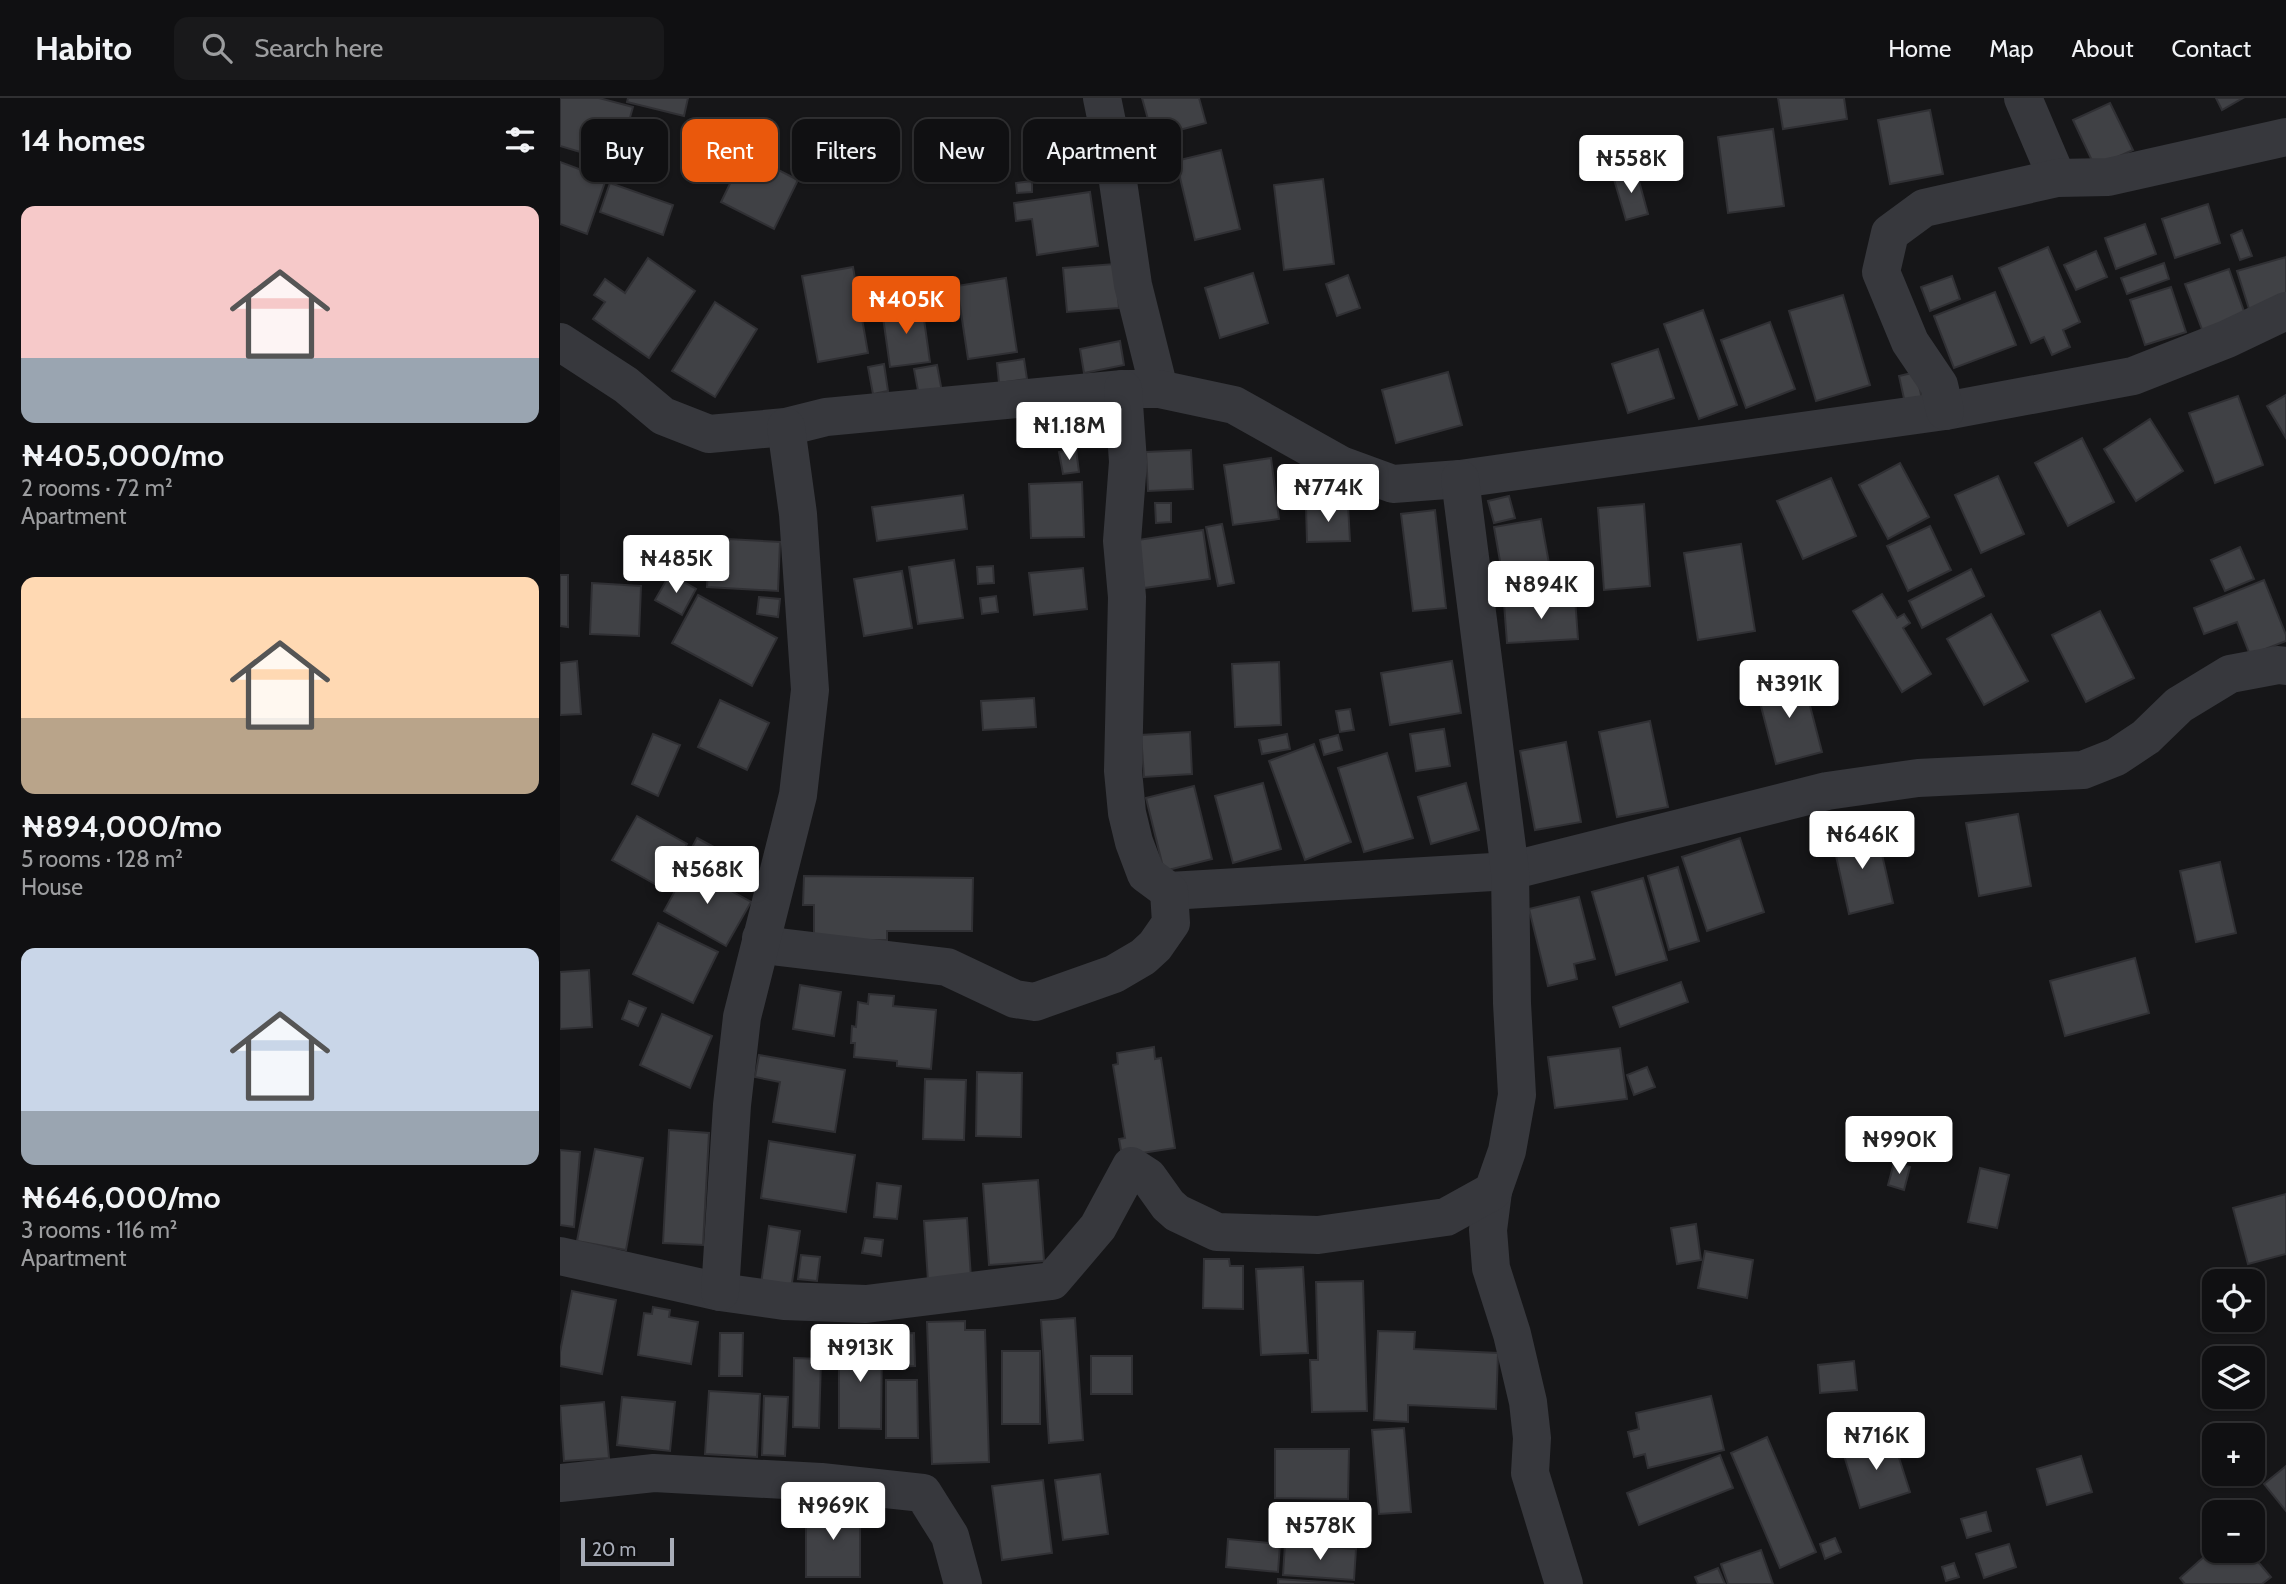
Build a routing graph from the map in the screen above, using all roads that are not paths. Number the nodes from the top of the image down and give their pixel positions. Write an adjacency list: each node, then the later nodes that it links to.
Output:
1 (1102, 98): 7 (street)
2 (2023, 98): 4 (street)
3 (2286, 137): 4 (street)
4 (2057, 178): 8 (street)
5 (2286, 311): 8 (street)
6 (560, 342): 9 (street)
7 (1141, 389): 9 (street); 10 (street); 13 (street)
8 (1945, 411): 10 (street)
9 (786, 427): 14 (street)
10 (1460, 479): 12 (street)
11 (2286, 666): 12 (street)
12 (1510, 871): 13 (street); 15 (street)
13 (1170, 891): 14 (street)
14 (761, 938): 17 (street)
15 (1493, 1191): 17 (street); 20 (street)
16 (560, 1256): 17 (street)
17 (720, 1292)
18 (560, 1483): 19 (street)
19 (963, 1584)
20 (1564, 1584)

